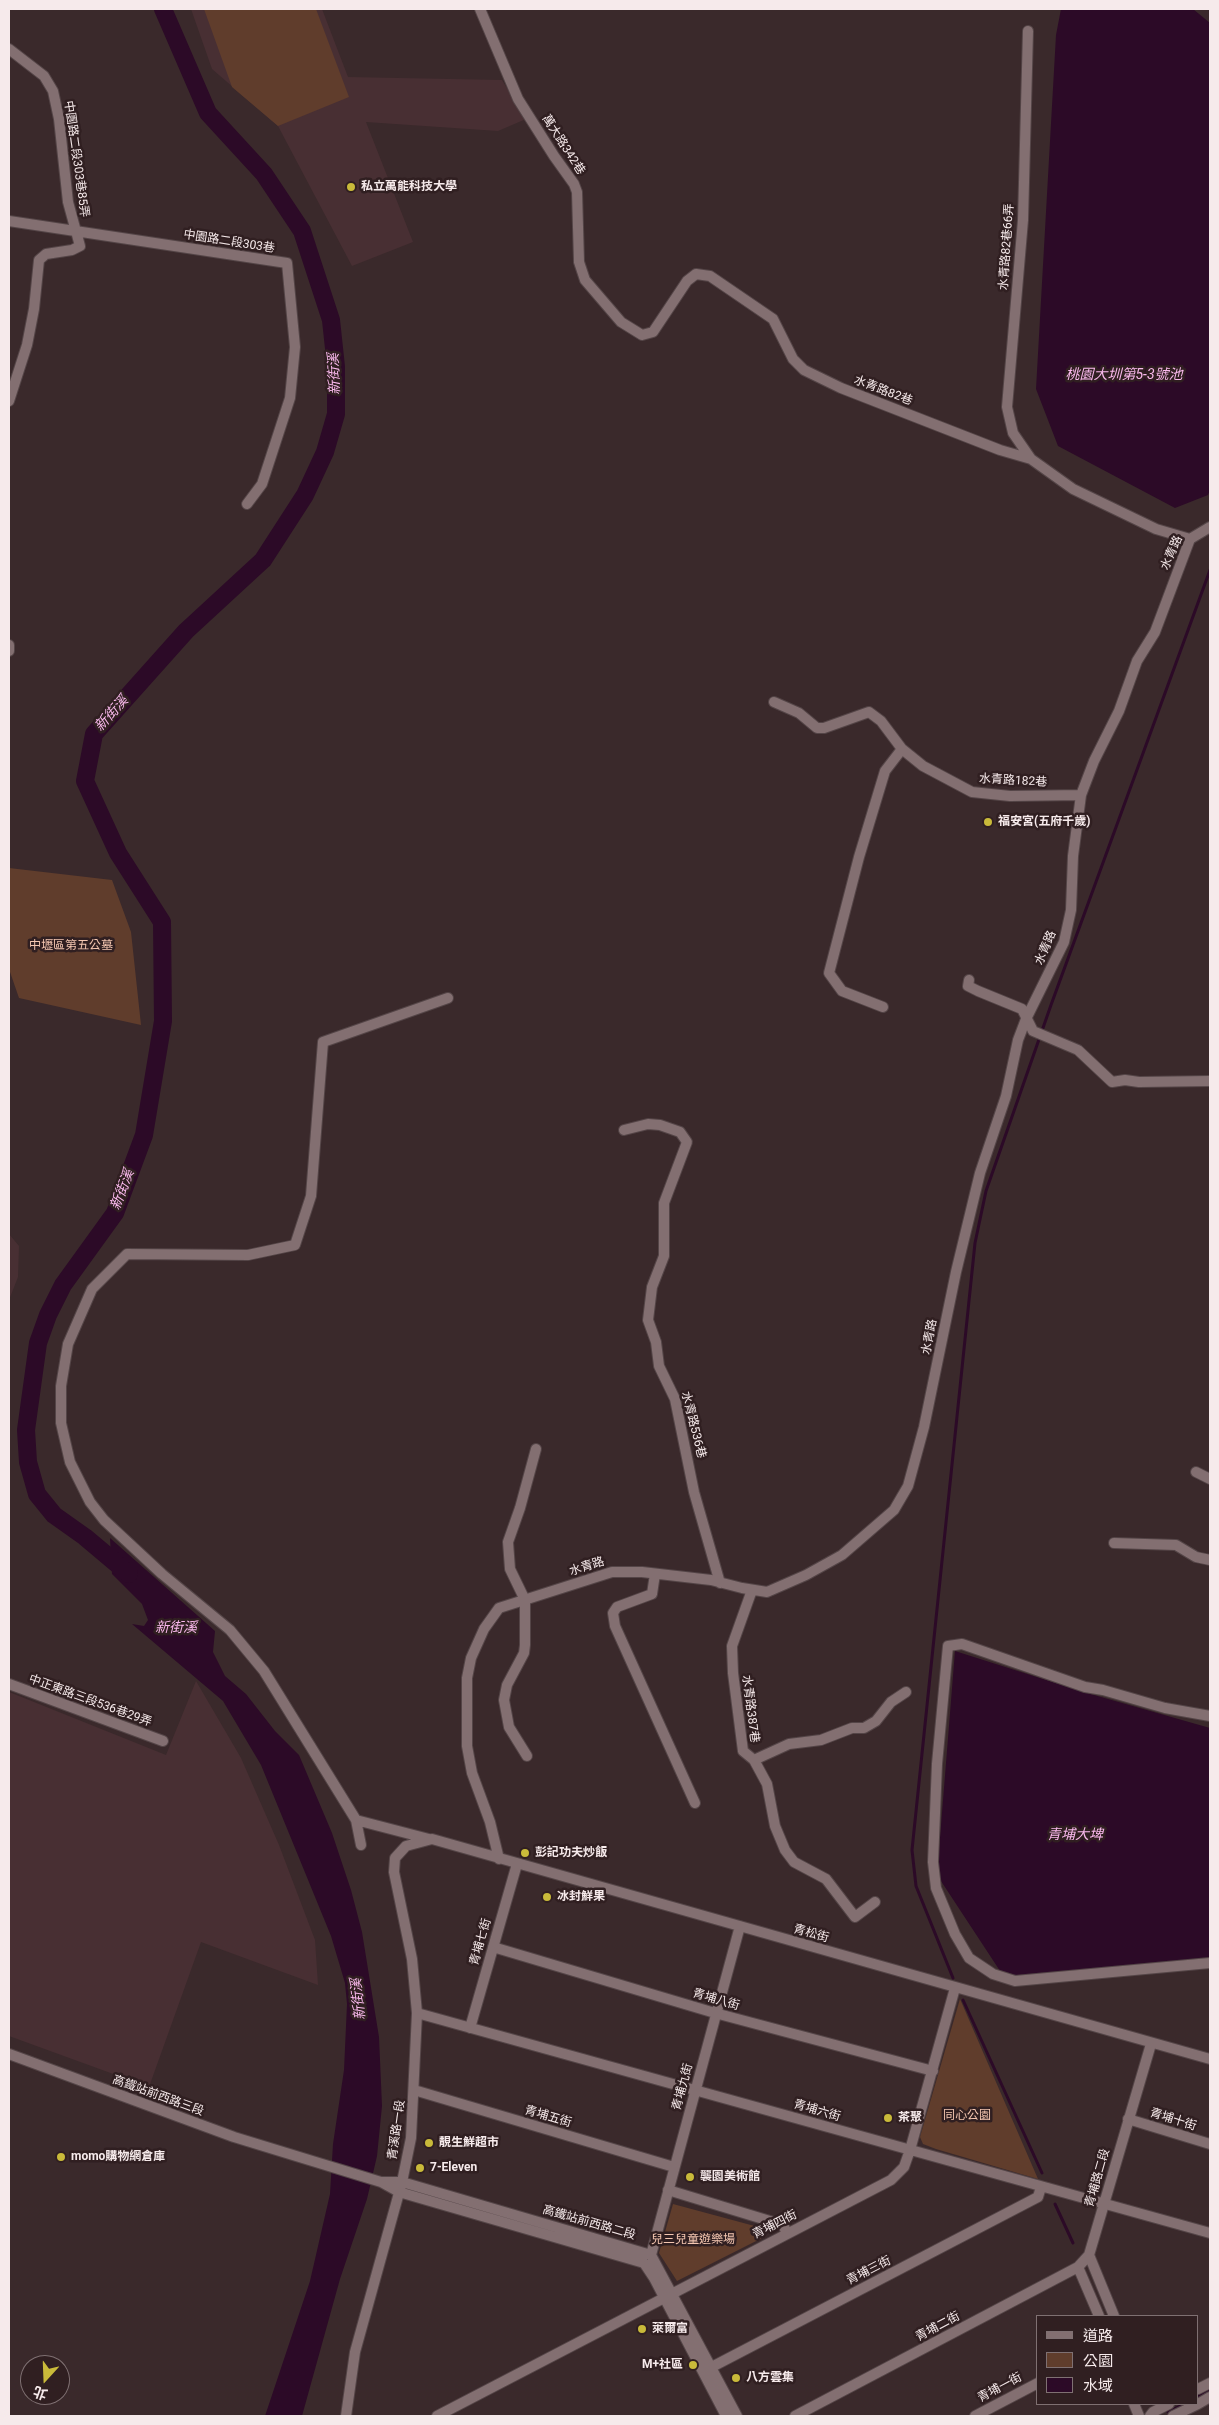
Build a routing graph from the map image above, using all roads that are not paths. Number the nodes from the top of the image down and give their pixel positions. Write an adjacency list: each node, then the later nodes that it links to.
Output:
1 (480, 9): 6 (street, 萬大路342巷)
2 (1028, 31): 8 (street, 水青路82巷66弄)
3 (9, 49): 5 (street, 中園路二段303巷85弄)
4 (9, 221): 5 (street, 中園路二段303巷)
5 (75, 232): 7 (street); 9 (street, 中園路二段303巷)
6 (621, 322): 8 (street, 水青路82巷)
7 (9, 401)
8 (1031, 459): 11 (street, 水青路82巷)
9 (246, 504)
10 (1210, 527): 11 (street, 水青路)
11 (1190, 538): 16 (street, 水青路)
12 (9, 645): 13 (street)
13 (9, 651)
14 (774, 702): 15 (street, 水青路182巷)
15 (902, 749): 16 (street, 水青路182巷); 19 (street)
16 (1081, 795): 20 (street, 水青路)
17 (969, 980): 20 (street)
18 (448, 998): 39 (street)
19 (883, 1008)
20 (1026, 1019): 21 (street); 30 (street, 水青路)
21 (1210, 1080)
22 (624, 1130): 29 (street, 水青路536巷)
23 (536, 1449): 31 (street)
24 (1196, 1472): 25 (street)
25 (1210, 1480)
26 (1114, 1543): 27 (street)
27 (1210, 1560)
28 (655, 1574): 29 (street, 水青路); 31 (street, 水青路); 38 (street)
29 (720, 1582): 30 (street, 水青路)
30 (752, 1590): 37 (street, 水青路387巷)
31 (525, 1600): 36 (street); 43 (street, 水青路)
32 (9, 1684): 35 (street, 中正東路三段536巷29弄)
33 (906, 1692): 37 (street)
34 (1210, 1716): 48 (street)
35 (163, 1742)
36 (527, 1756)
37 (754, 1760): 45 (street, 水青路387巷)
38 (694, 1803)
39 (356, 1820): 40 (street); 41 (street)
40 (430, 1840): 42 (street, 青松街); 43 (street, 青松街)
41 (361, 1845)
42 (406, 1846): 50 (street, 青溪路一段)
43 (499, 1859): 44 (street, 青松街)
44 (517, 1864): 46 (street, 青松街); 47 (street, 青埔七街)
45 (875, 1902)
46 (740, 1926): 49 (street, 青松街); 51 (street, 青埔九街)
47 (493, 1947): 51 (street, 青埔八街); 52 (street, 青埔七街)
48 (1210, 1963)
49 (956, 1988): 53 (street, 青松街); 56 (street, 青埔四街)
50 (417, 2013): 52 (street, 青埔六街); 58 (street, 青溪路一段)
51 (715, 2013): 56 (street, 青埔八街); 57 (street, 青埔九街)
52 (470, 2028): 57 (street, 青埔六街)
53 (1151, 2044): 55 (street, 青松街); 59 (street, 青埔路二段)
54 (9, 2054): 63 (street, 高鐵站前西路三段)
55 (1210, 2059)
56 (933, 2070): 61 (street, 青埔四街)
57 (695, 2089): 61 (street, 青埔六街); 62 (street, 青埔九街)
58 (414, 2090): 62 (street, 青埔五街); 63 (street, 青溪路一段)
59 (1128, 2119): 60 (street, 青埔十街); 66 (street, 青埔路二段)
60 (1210, 2144)
61 (910, 2150): 64 (street, 青埔六街); 67 (street, 青埔四街)
62 (674, 2167): 65 (street, 青埔九街)
63 (400, 2187): 69 (street, 高鐵站前西路二段); 72 (street, 高鐵站前西路二段); 82 (street, 青溪路一段)
64 (1041, 2187): 66 (street, 青埔六街); 75 (street, 青埔三街)
65 (668, 2190): 67 (street); 69 (street, 青埔九街)
66 (1104, 2203): 68 (street, 青埔六街); 70 (street, 青埔路二段)
67 (787, 2233): 72 (street, 青埔四街)
68 (1210, 2233)
69 (651, 2255): 72 (street, 高鐵站前西路二段)
70 (1089, 2255): 71 (street, 青埔二街); 74 (street)
71 (1078, 2268): 73 (street); 86 (street, 青埔二街)
72 (668, 2295): 75 (street, 高鐵站前西路二段); 83 (street, 青埔四街)
73 (1099, 2315)
74 (1114, 2315)
75 (707, 2369): 84 (street, 高鐵站前西路二段); 85 (street, 高鐵站前西路二段)
76 (1036, 2384): 87 (street, 青埔一街)
77 (1210, 2397): 78 (street)
78 (1199, 2403)
79 (1167, 2405): 81 (street)
80 (1196, 2405): 88 (street)
81 (1152, 2412)
82 (346, 2416)
83 (437, 2416)
84 (726, 2416)
85 (737, 2416)
86 (795, 2416)
87 (975, 2416)
88 (1173, 2416)

